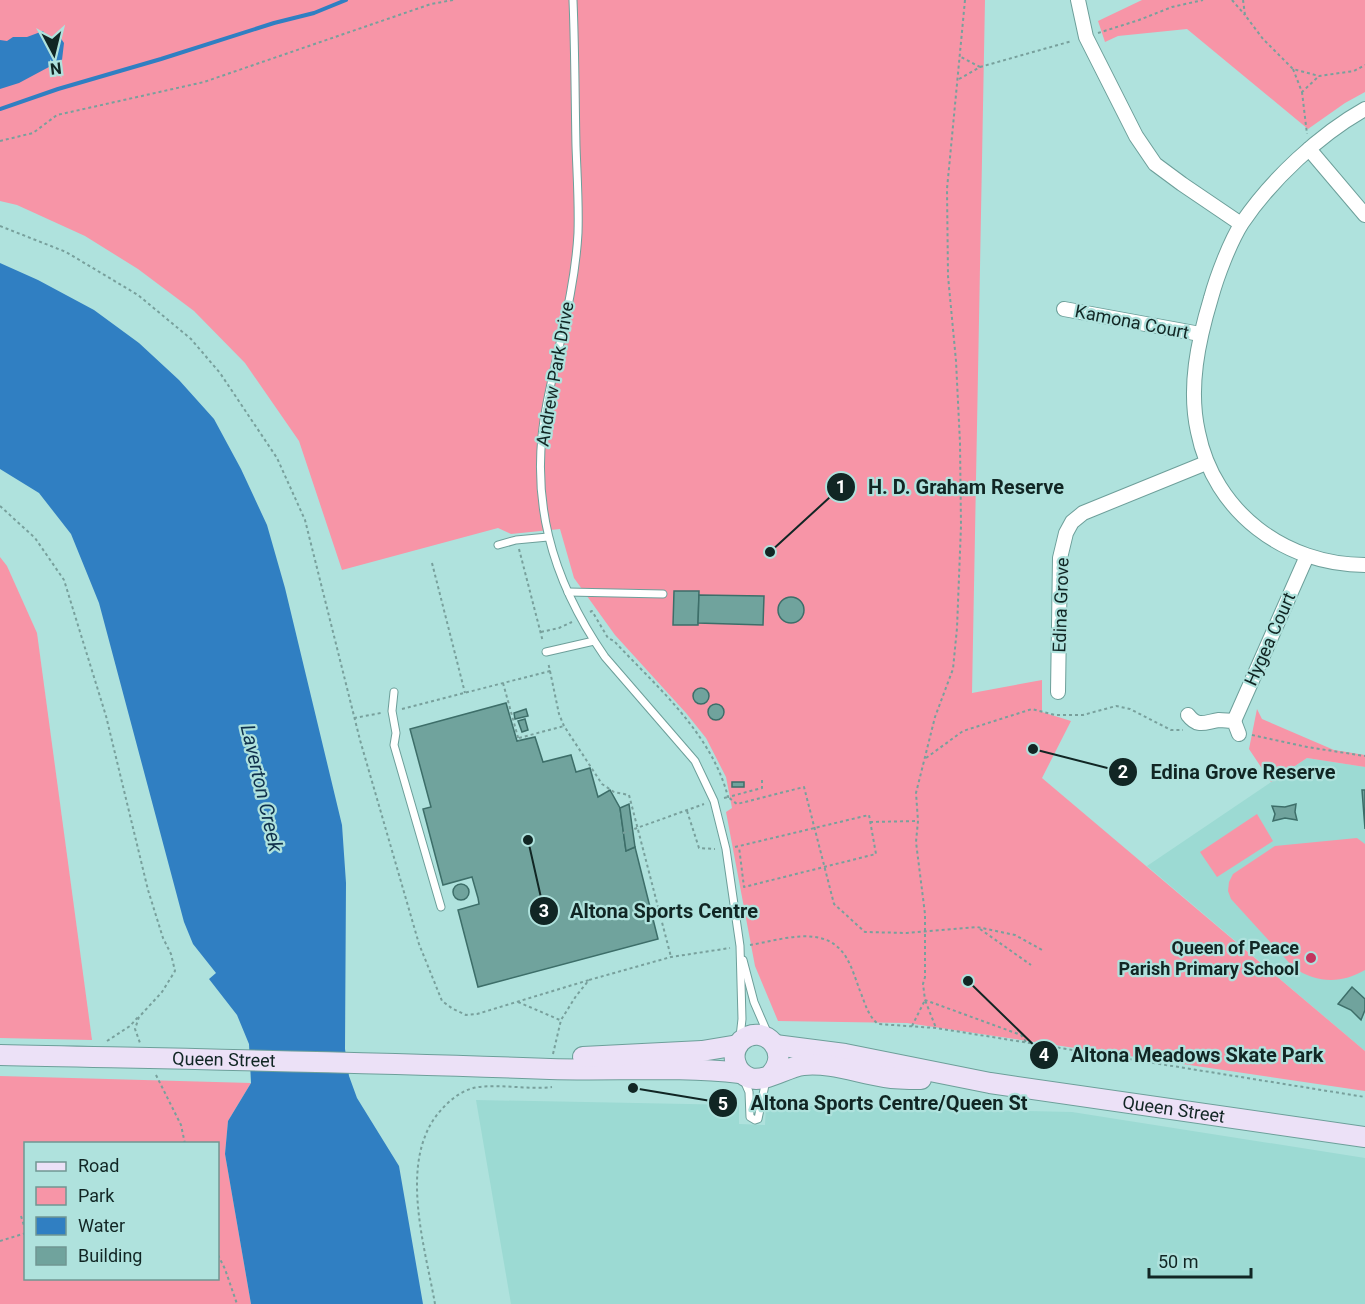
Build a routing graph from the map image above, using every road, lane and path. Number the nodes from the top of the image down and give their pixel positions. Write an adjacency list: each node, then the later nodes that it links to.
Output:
1 (453, 0): 18 (path)
2 (573, 0): 27 (lane, Andrew Park Drive)
3 (965, 0): 10 (path)
4 (1078, 0): 9 (street)
5 (1203, 0): 9 (path)
6 (1232, 0): 8 (path)
7 (1243, 0): 8 (path)
8 (1245, 15): 13 (path)
9 (1086, 37): 12 (path); 21 (street)
10 (961, 57): 12 (path); 15 (path)
11 (1365, 64): 14 (path)
12 (980, 67): 15 (path)
13 (1293, 69): 14 (path); 16 (path)
14 (1319, 76): 16 (path)
15 (958, 80): 49 (path)
16 (1302, 92): 19 (path)
17 (1365, 109): 19 (street)
18 (0, 141)
19 (1309, 149): 20 (street); 21 (street)
20 (1365, 215)
21 (1241, 224): 24 (street)
22 (0, 226): 47 (path)
23 (1064, 309): 24 (street, Kamona Court)
24 (1200, 334): 25 (street)
25 (1206, 463): 30 (street); 42 (street, Edina Grove)
26 (0, 506): 77 (path)
27 (548, 537): 28 (lane); 33 (lane, Andrew Park Drive)
28 (516, 540): 29 (lane); 36 (path)
29 (498, 545)
30 (1307, 556): 32 (street); 46 (street, Hygea Court)
31 (432, 563): 43 (path)
32 (1365, 565)
33 (568, 592): 34 (lane); 35 (lane, Andrew Park Drive)
34 (663, 594)
35 (580, 618): 36 (path); 37 (lane, Andrew Park Drive); 51 (path)
36 (541, 632): 38 (path)
37 (594, 641): 38 (lane); 52 (lane, Andrew Park Drive)
38 (546, 652): 39 (path)
39 (550, 671): 40 (path); 48 (path)
40 (503, 683): 43 (path); 48 (path)
41 (394, 692): 45 (lane)
42 (1059, 692)
43 (465, 693): 45 (path)
44 (1032, 710): 49 (path)
45 (392, 711): 47 (path); 61 (lane)
46 (1188, 715)
47 (354, 718): 70 (path)
48 (564, 726): 56 (path)
49 (926, 758): 54 (path)
50 (762, 778): 51 (path)
51 (728, 796): 52 (path); 57 (path)
52 (714, 801): 53 (path); 59 (lane, Andrew Park Drive)
53 (687, 810): 56 (path); 59 (path)
54 (918, 821): 55 (path); 63 (path)
55 (870, 822): 57 (path); 60 (path)
56 (638, 827): 58 (path); 66 (path)
57 (814, 828): 60 (path); 60 (path)
58 (623, 833)
59 (726, 849): 64 (lane, Andrew Park Drive)
60 (824, 867): 63 (path)
61 (441, 907)
62 (977, 927): 63 (path); 65 (path); 67 (path)
63 (924, 932): 69 (path)
64 (740, 946): 66 (path); 71 (path); 73 (lane, Andrew Park Drive); 75 (lane, Andrew Park Drive)
65 (1044, 951)
66 (671, 957): 68 (path)
67 (1031, 965)
68 (589, 980): 70 (path); 70 (path)
69 (925, 1000): 71 (path); 72 (path); 74 (path)
70 (518, 1002)
71 (912, 1026): 72 (path)
72 (936, 1028): 74 (path)
73 (773, 1043): 75 (main road); 80 (main road); 81 (main road, Queen Street)
74 (1026, 1043): 83 (path)
75 (739, 1044): 78 (main road, Queen Street); 79 (main road)
76 (0, 1055): 77 (main road, Queen Street)
77 (148, 1058): 78 (main road, Queen Street); 85 (path)
78 (447, 1064): 79 (main road, Queen Street)
79 (741, 1074): 80 (main road); 80 (lane)
80 (768, 1077): 81 (main road, Queen Street)
81 (990, 1083): 84 (main road, Queen Street)
82 (552, 1087): 92 (path)
83 (1365, 1097)
84 (1363, 1138)
85 (185, 1142)
86 (21, 1216): 87 (path)
87 (24, 1226)
88 (24, 1234): 89 (path)
89 (0, 1241)
90 (219, 1258): 91 (path)
91 (237, 1304)
92 (435, 1304)

